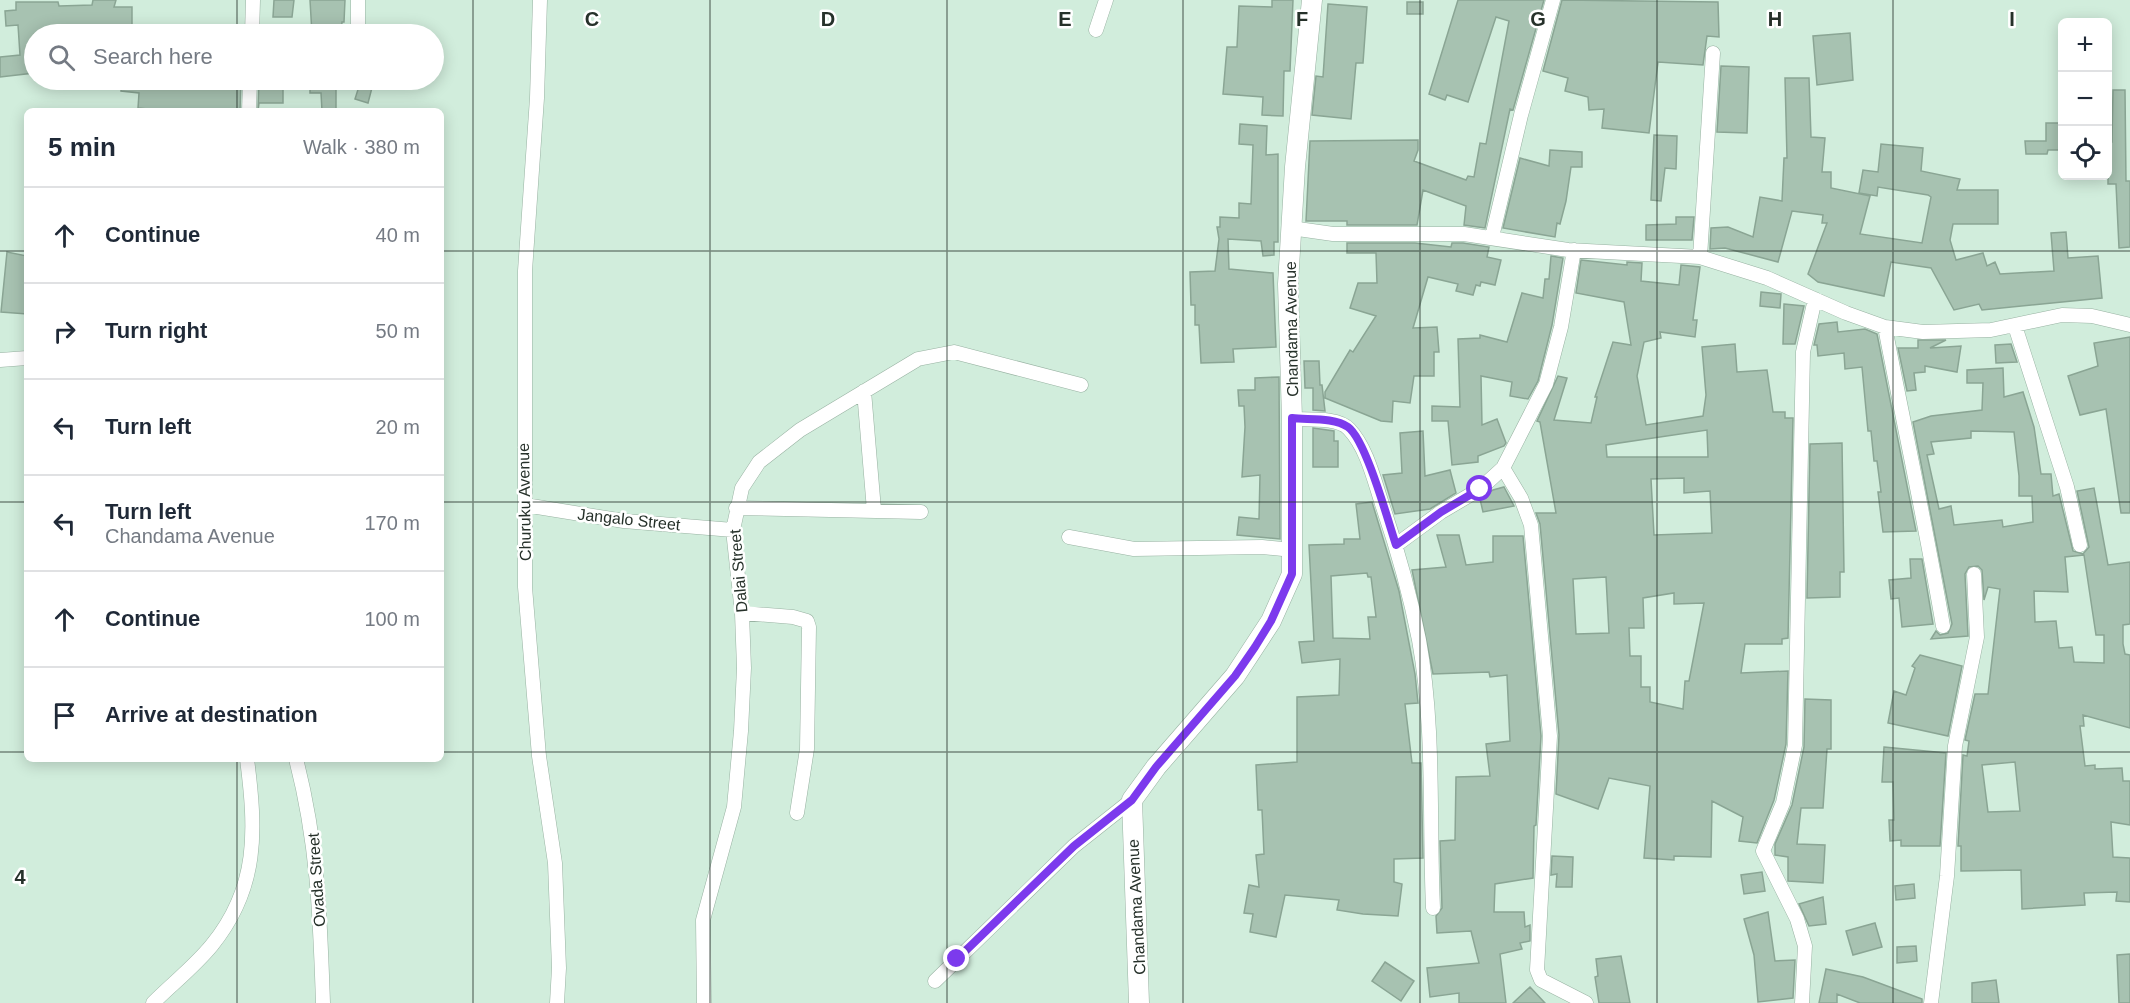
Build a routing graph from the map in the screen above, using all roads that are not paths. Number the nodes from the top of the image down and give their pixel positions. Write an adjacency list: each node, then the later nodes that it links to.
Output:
1 (253, 0): 7 (street)
2 (358, 0): 8 (street)
3 (540, 0): 27 (street, Churuku Avenue)
4 (1107, 0): 9 (street)
5 (1312, 0): 13 (street, Chandama Avenue)
6 (1553, 0): 14 (street)
7 (252, 24)
8 (358, 24)
9 (1096, 30)
10 (1713, 53): 16 (street)
11 (250, 90): 12 (street)
12 (249, 108)
13 (1292, 228): 14 (street); 25 (street, Chandama Avenue)
14 (1492, 237): 15 (street)
15 (1574, 250): 16 (street); 26 (street)
16 (1700, 257): 17 (street)
17 (1815, 299): 20 (street); 51 (street)
18 (2130, 325): 19 (street)
19 (2015, 326): 20 (street); 34 (street)
20 (1885, 327): 38 (street)
21 (24, 358): 22 (street)
22 (0, 360)
23 (1081, 385): 24 (street, Dalai Street)
24 (864, 391): 28 (street, Dalai Street); 29 (street)
25 (1292, 418): 33 (street); 35 (street, Chandama Avenue)
26 (1503, 468): 33 (street); 50 (street)
27 (525, 505): 31 (street, Jangalo Street); 47 (street, Churuku Avenue)
28 (736, 508): 29 (street); 31 (street, Dalai Street)
29 (874, 510): 30 (street)
30 (921, 512)
31 (733, 530): 37 (street, Dalai Street)
32 (1069, 537): 35 (street)
33 (1396, 545): 43 (street)
34 (2080, 545)
35 (1293, 550): 41 (street, Chandama Avenue)
36 (1974, 574): 52 (street)
37 (742, 613): 42 (street); 48 (street, Dalai Street)
38 (1943, 626)
39 (247, 762): 45 (street)
40 (297, 762): 46 (street, Ovada Street)
41 (1132, 800): 44 (street); 49 (street, Chandama Avenue)
42 (797, 813)
43 (1433, 908)
44 (935, 981)
45 (153, 1003)
46 (322, 1003)
47 (557, 1003)
48 (704, 1003)
49 (1139, 1003)
50 (1586, 1003)
51 (1802, 1003)
52 (1931, 1003)

